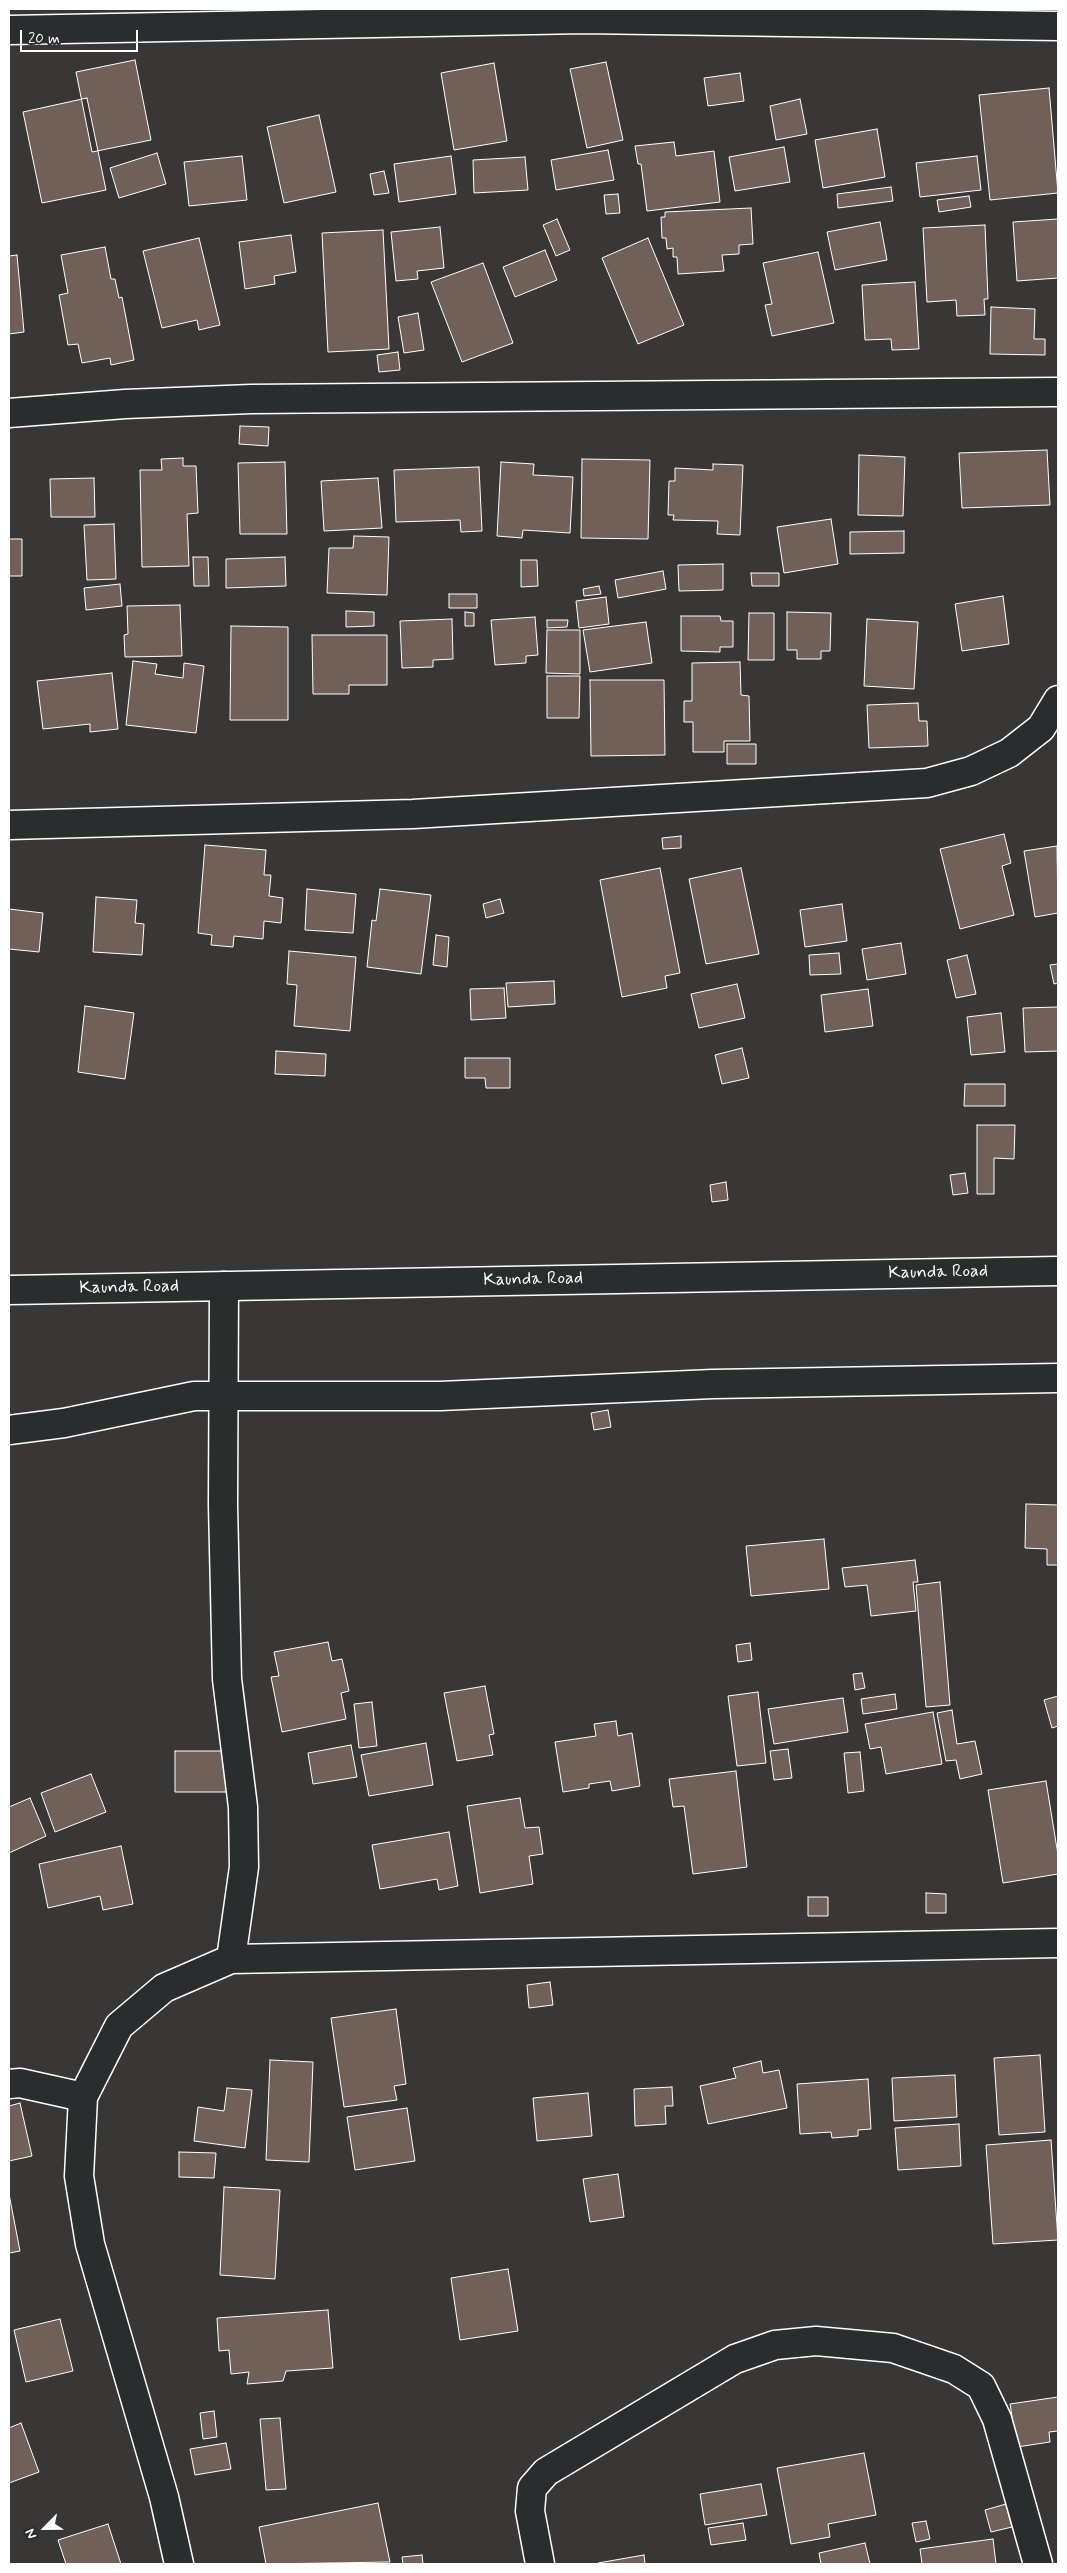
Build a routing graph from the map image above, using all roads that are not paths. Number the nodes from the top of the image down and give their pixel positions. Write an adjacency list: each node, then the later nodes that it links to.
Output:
1 (1058, 26): 2 (street)
2 (9, 30)
3 (1058, 392): 4 (street)
4 (9, 412)
5 (1058, 700): 6 (street)
6 (9, 825)
7 (1058, 1271): 8 (street, Kaunda Road)
8 (224, 1286): 9 (street, Kaunda Road); 11 (street)
9 (9, 1290)
10 (1058, 1378): 11 (street)
11 (223, 1396): 12 (street); 14 (street)
12 (9, 1430)
13 (1058, 1943): 14 (street)
14 (231, 1959): 16 (street)
15 (9, 2084): 16 (street)
16 (83, 2097): 17 (street)
17 (179, 2564)
18 (540, 2564): 19 (street)
19 (1038, 2564)

